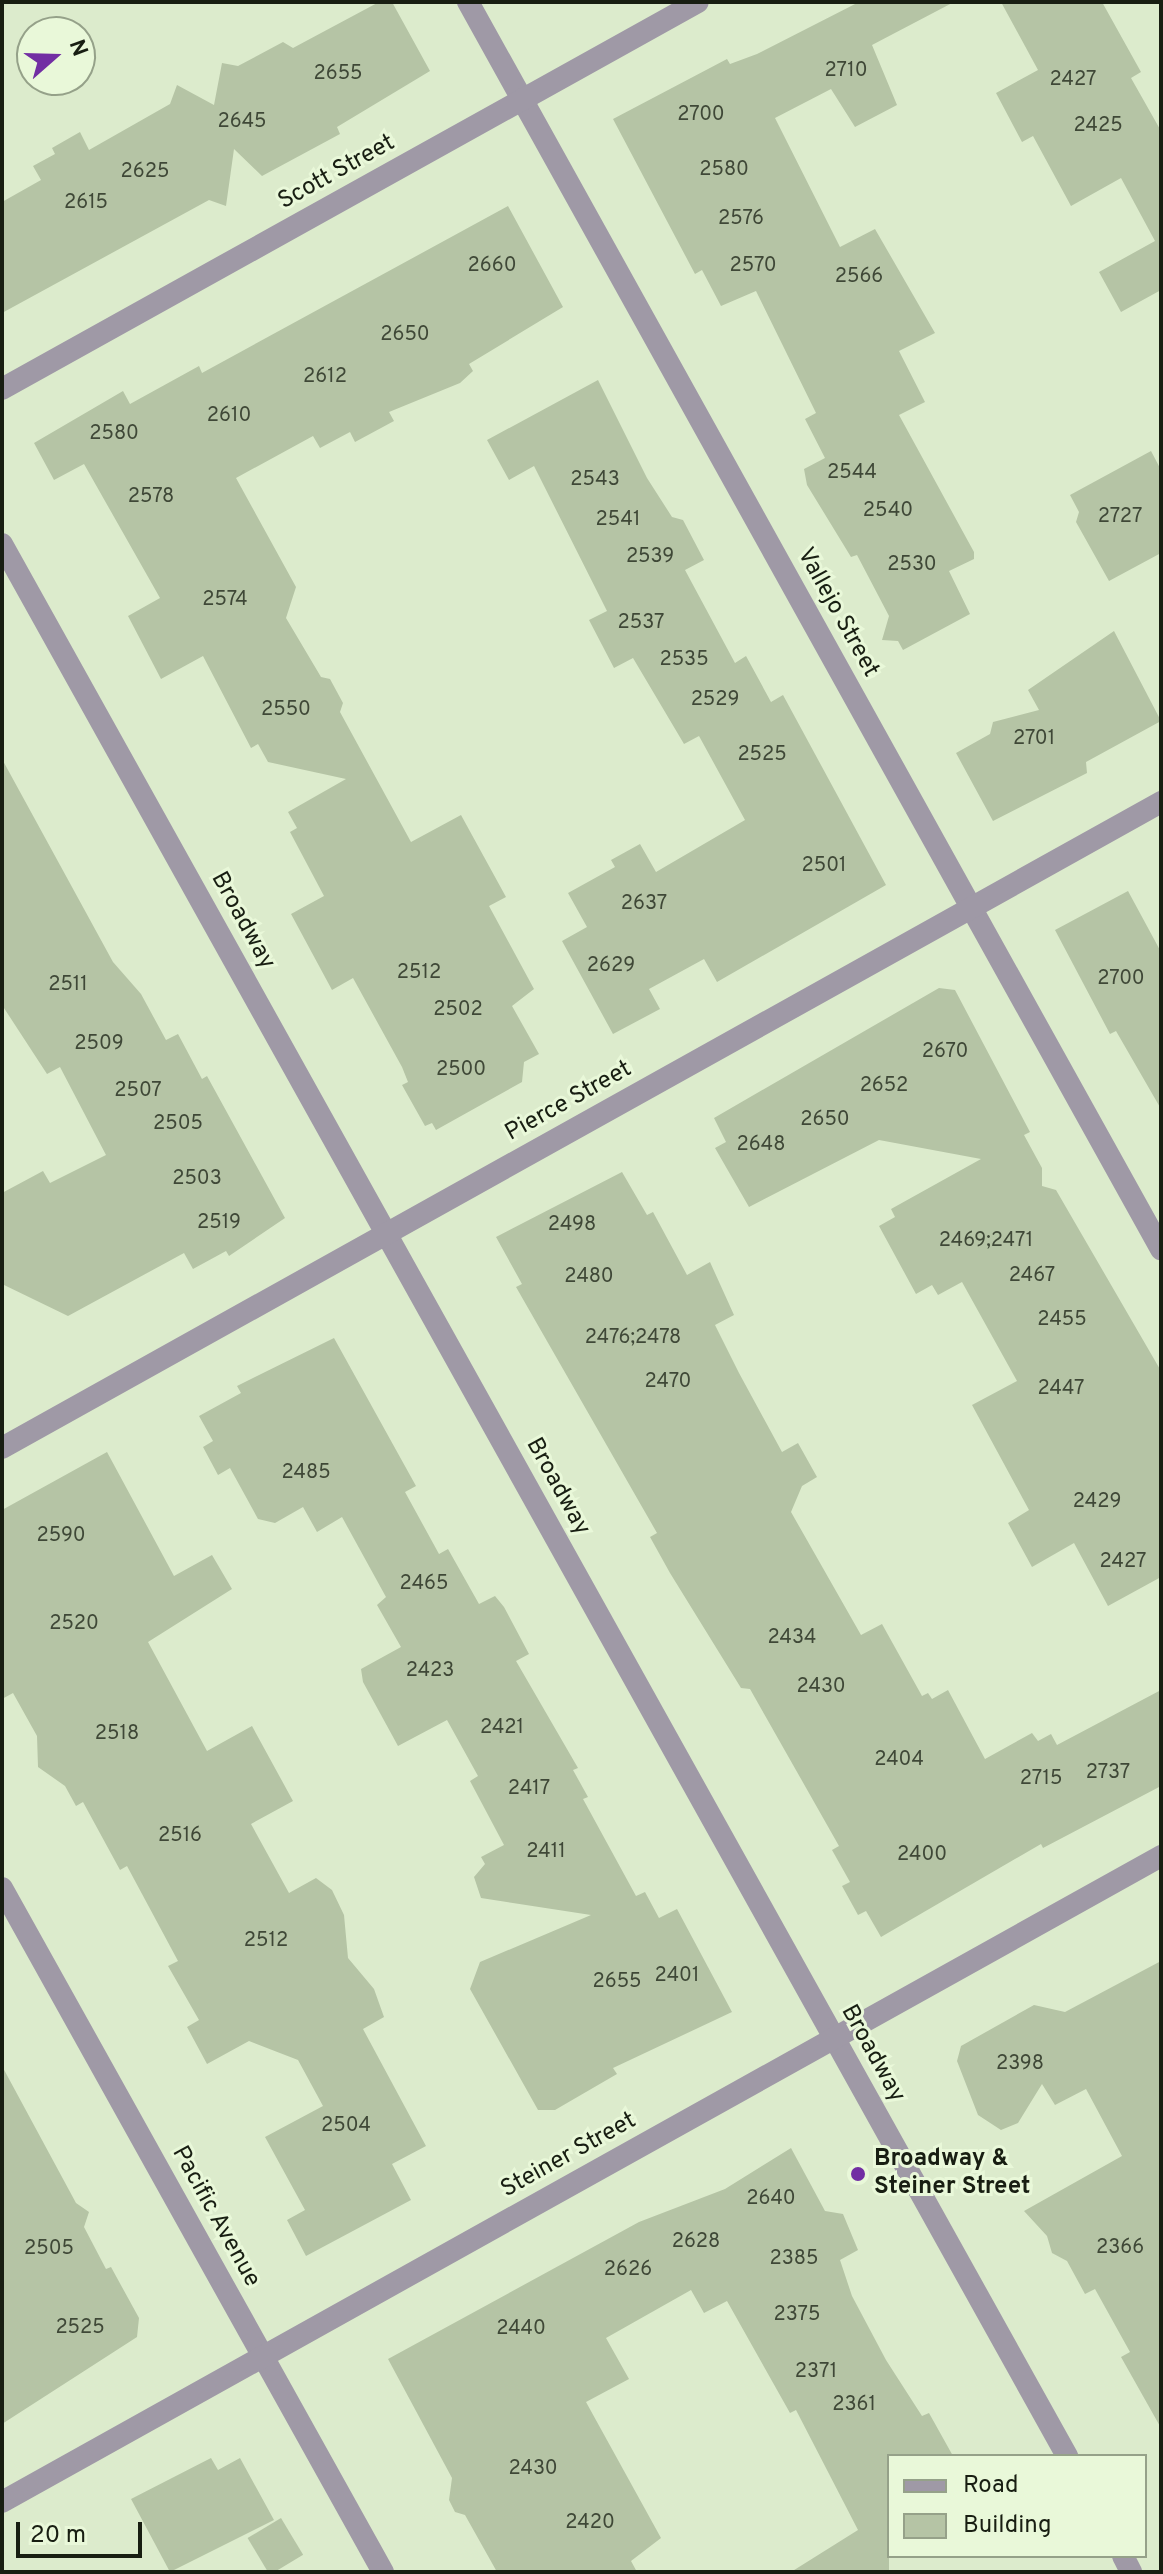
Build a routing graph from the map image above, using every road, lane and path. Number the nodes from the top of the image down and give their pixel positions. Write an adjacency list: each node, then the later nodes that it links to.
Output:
1 (468, 2): 3 (street, Vallejo Street)
2 (698, 2): 3 (street, Scott Street)
3 (522, 100): 4 (street, Scott Street); 7 (street, Vallejo Street)
4 (2, 389)
5 (2, 544): 8 (street, Broadway)
6 (1161, 802): 7 (street, Pierce Street)
7 (971, 908): 8 (street, Pierce Street); 9 (street, Vallejo Street)
8 (386, 1234): 10 (street, Pierce Street); 13 (street, Broadway)
9 (1161, 1249)
10 (2, 1448)
11 (1161, 1856): 13 (street, Steiner Street)
12 (2, 1888): 14 (street, Pacific Avenue)
13 (834, 2038): 14 (street, Steiner Street); 15 (street, Broadway)
14 (263, 2356): 16 (street, Steiner Street); 17 (street, Pacific Avenue)
15 (1066, 2454)
16 (2, 2502)
17 (383, 2572)

